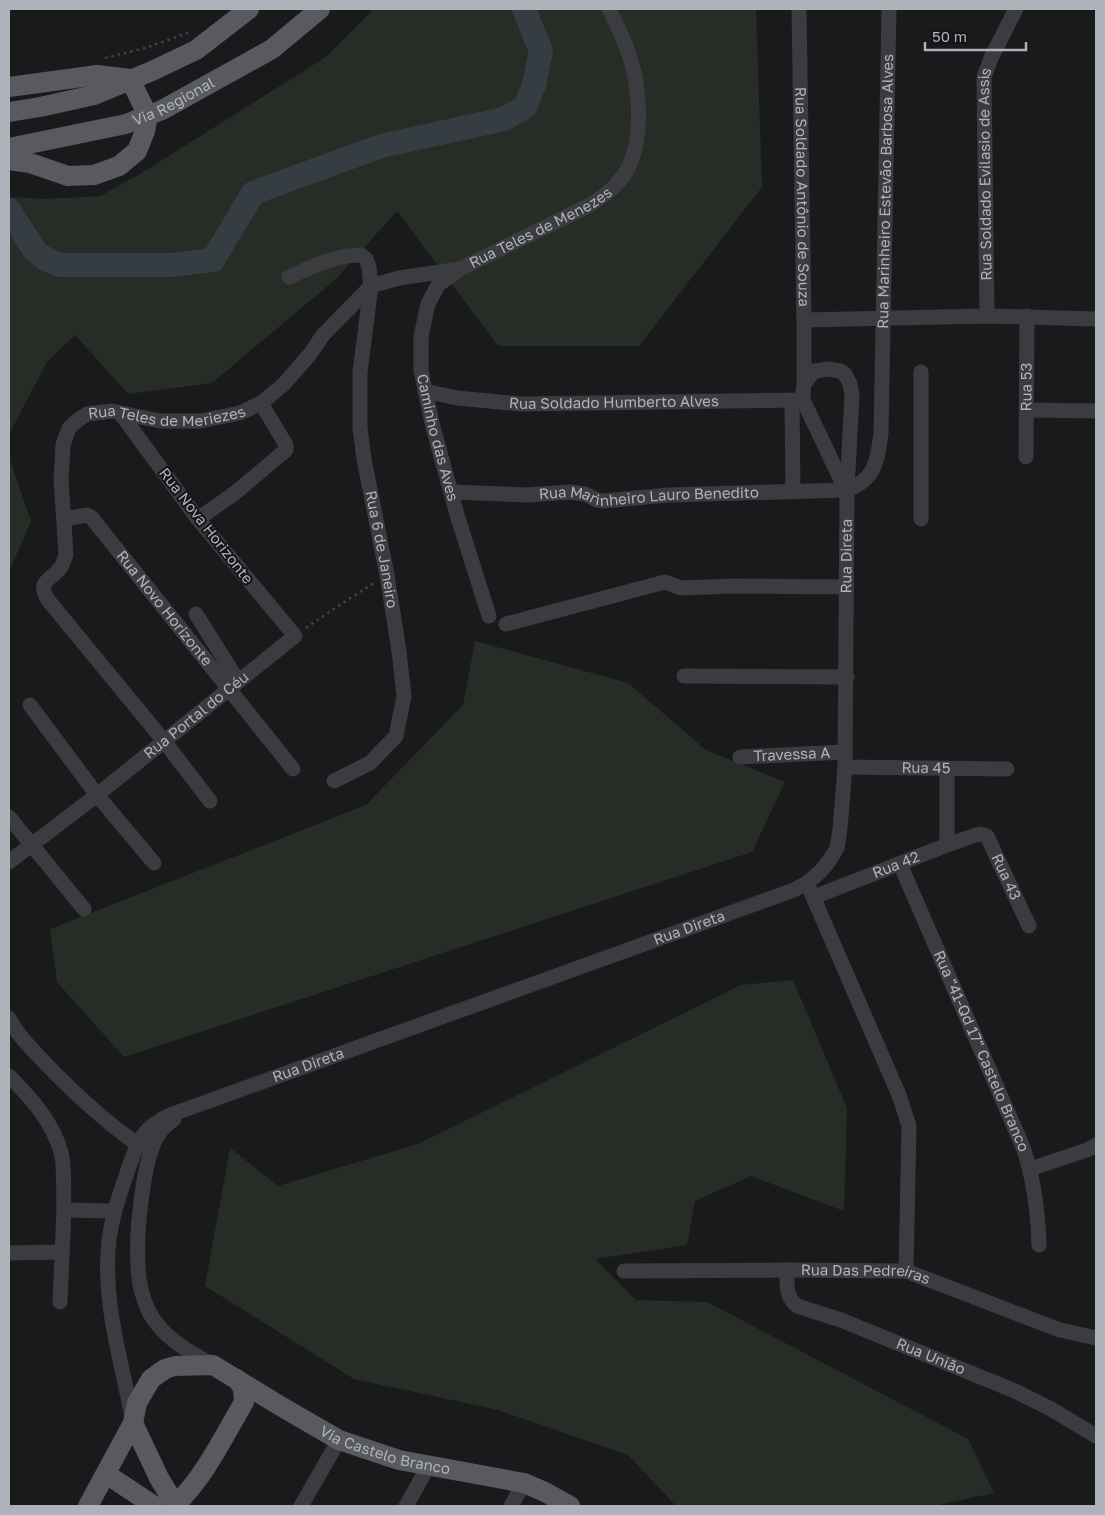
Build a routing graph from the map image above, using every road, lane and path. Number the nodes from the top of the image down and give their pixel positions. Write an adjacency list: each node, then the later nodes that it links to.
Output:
1 (249, 9): 9 (main road)
2 (320, 9): 12 (main road, Via Regional)
3 (610, 9): 15 (street, Rua Teles de Menezes)
4 (799, 9): 22 (street, Rua Soldado Antônio de Souza)
5 (889, 9): 20 (street, Rua Marinheiro Estevão Barbosa Alves)
6 (1016, 9): 18 (street, Rua Soldado Evilasio de Assis)
7 (191, 32): 8 (path)
8 (96, 60)
9 (130, 79): 10 (main road); 11 (main road); 12 (main road)
10 (9, 87)
11 (9, 112)
12 (148, 116): 13 (main road, Via Regional); 14 (main road)
13 (9, 148)
14 (9, 160)
15 (460, 269): 17 (street, Rua Teles de Menezes); 26 (street, Caminho das Aves)
16 (289, 277): 17 (street, Rua 6 de Janeiro)
17 (372, 286): 23 (street, Rua Teles de Menezes); 39 (street, Rua 6 de Janeiro)
18 (986, 316): 19 (street); 20 (street)
19 (1027, 316): 21 (street); 29 (street, Rua 53)
20 (884, 319): 22 (street); 33 (street, Rua Marinheiro Estevão Barbosa Alves)
21 (1096, 319)
22 (804, 320): 25 (street, Rua Soldado Antônio de Souza)
23 (310, 354): 28 (street, Rua Teles de Meriezes)
24 (921, 372): 38 (street)
25 (804, 384): 27 (street, Rua Direta); 33 (street, Rua Direta)
26 (425, 391): 27 (street, Rua Soldado Humberto Alves); 34 (street, Caminho das Aves)
27 (798, 400): 33 (street, Rua Direta); 35 (street)
28 (261, 404): 31 (street, Rua Teles de Meriezes); 37 (street)
29 (1027, 410): 30 (street); 32 (street, Rua 53)
30 (1096, 411)
31 (121, 414): 36 (street, Rua Teles de Meriezes); 37 (street, Rua Nova Horizonte)
32 (1026, 457)
33 (847, 490): 35 (street, Rua Marinheiro Lauro Benedito); 40 (street, Rua Direta)
34 (451, 492): 35 (street, Rua Marinheiro Lauro Benedito); 42 (street, Caminho das Aves)
35 (793, 492)
36 (64, 519): 47 (street, Rua Novo Horizonte); 49 (street, Rua Teles de Meriezes)
37 (198, 519): 44 (street, Rua Nova Horizonte)
38 (921, 519)
39 (386, 575): 44 (path); 55 (street, Rua 6 de Janeiro)
40 (847, 587): 43 (street); 46 (street, Rua Direta)
41 (196, 614): 47 (street)
42 (489, 616)
43 (506, 624)
44 (294, 636): 47 (street, Rua Portal do Céu)
45 (684, 676): 46 (street)
46 (847, 677): 51 (street, Rua Direta)
47 (233, 685): 49 (street, Rua Portal do Céu); 52 (street, Rua Novo Horizonte)
48 (30, 705): 56 (street)
49 (164, 741): 56 (street, Rua Portal do Céu); 57 (street)
50 (740, 756): 51 (street, Travessa A)
51 (845, 759): 53 (street, Rua 45); 65 (street, Rua Direta)
52 (293, 769)
53 (947, 769): 54 (street, Rua 45); 61 (street)
54 (1007, 769)
55 (334, 781)
56 (96, 795): 60 (street, Rua Portal do Céu); 63 (street)
57 (210, 801)
58 (9, 816): 60 (street)
59 (979, 834): 61 (street, Rua 42); 68 (street, Rua 43)
60 (32, 844): 62 (street, Rua Portal do Céu); 67 (street)
61 (947, 845): 64 (street, Rua 42)
62 (9, 862)
63 (154, 863)
64 (900, 864): 66 (street, Rua 42); 75 (street, Rua "41-Qd 17" Castelo Branco)
65 (807, 883): 66 (street); 71 (street, Rua Direta)
66 (814, 898): 84 (street)
67 (84, 909)
68 (1029, 926)
69 (9, 1018): 72 (street)
70 (9, 1076): 77 (street)
71 (191, 1108): 72 (street, Rua Direta); 76 (street, Rua Direta)
72 (138, 1144): 74 (street, Rua Direta)
73 (1093, 1152): 75 (street)
74 (129, 1166): 76 (street); 78 (street, Rua Direta)
75 (1030, 1168): 79 (street, Rua "41-Qd 17" Castelo Branco)
76 (146, 1176): 87 (street, Rua Direta)
77 (64, 1210): 78 (street); 80 (street)
78 (114, 1211): 89 (street, Rua Direta)
79 (1039, 1245)
80 (62, 1252): 81 (street); 85 (street)
81 (9, 1253)
82 (787, 1270): 83 (street, Rua Das Pedreiras); 84 (street, Rua Das Pedreiras); 90 (street, Rua União)
83 (624, 1271)
84 (906, 1271): 86 (street, Rua Das Pedreiras)
85 (60, 1302)
86 (1096, 1338)
87 (214, 1364): 88 (main road, Via Castelo Branco); 89 (main road)
88 (237, 1379): 91 (main road, Via Castelo Branco); 97 (main road)
89 (133, 1423): 93 (main road); 97 (main road)
90 (1096, 1436)
91 (339, 1440): 92 (main road, Via Castelo Branco); 98 (street)
92 (429, 1465): 94 (main road, Via Castelo Branco); 99 (street)
93 (106, 1474): 95 (main road); 96 (main road)
94 (524, 1483): 100 (street); 101 (main road, Via Castelo Branco)
95 (88, 1506)
96 (151, 1506): 97 (main road)
97 (175, 1506)
98 (301, 1506)
99 (406, 1506)
100 (511, 1506)
101 (570, 1506)

